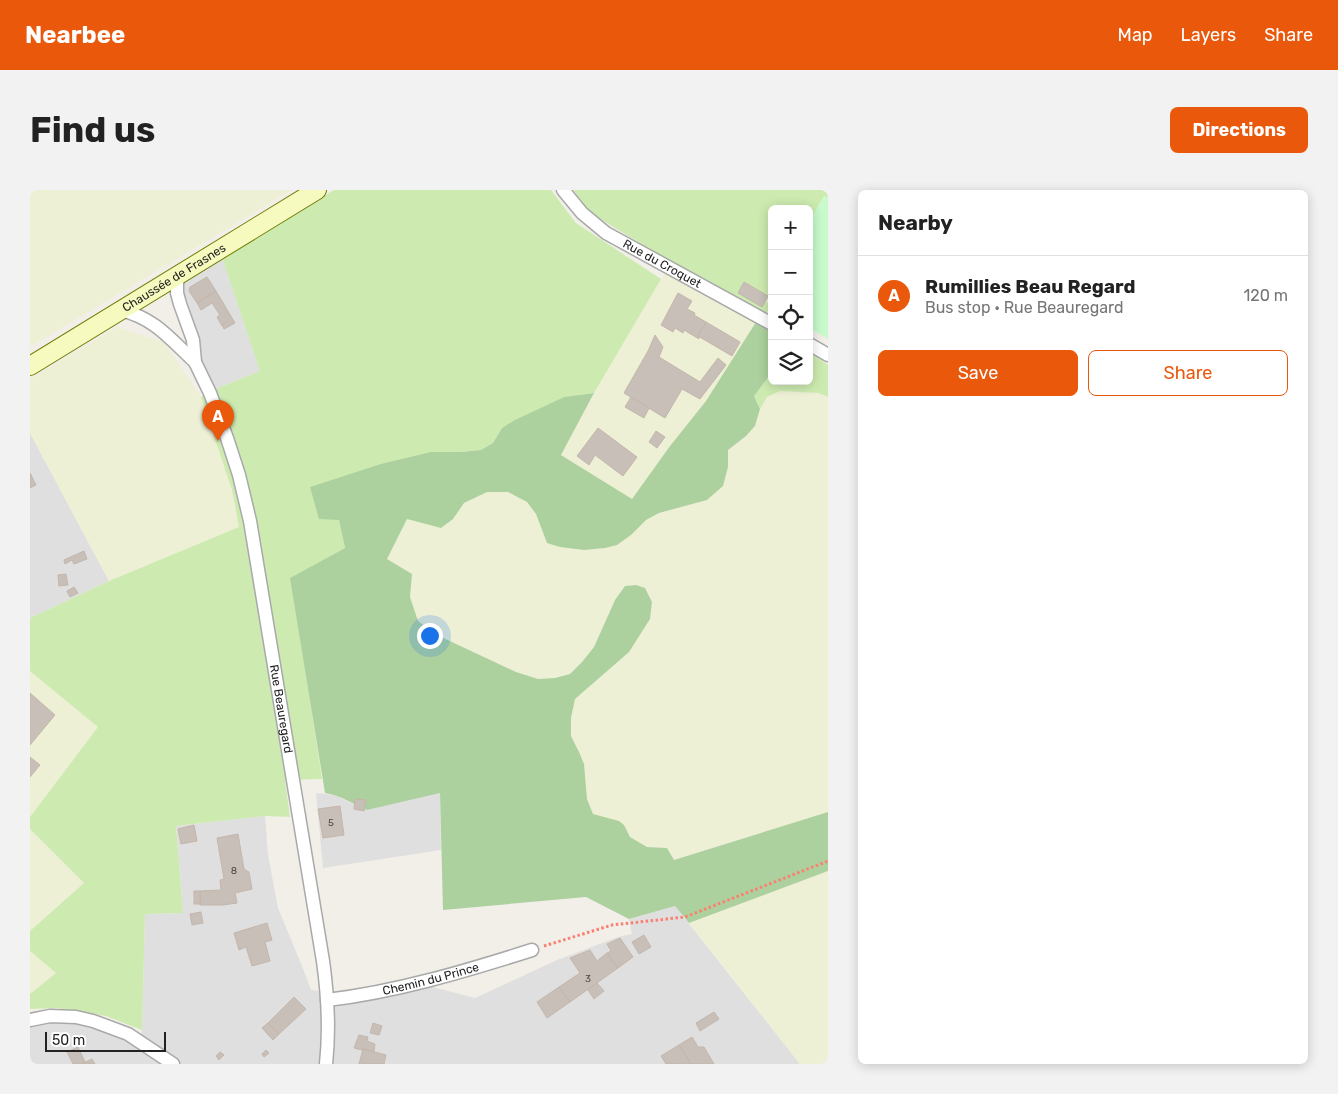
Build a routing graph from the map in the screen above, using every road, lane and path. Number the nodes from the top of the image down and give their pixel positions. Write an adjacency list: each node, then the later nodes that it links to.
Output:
1 (317, 190): 3 (main road, Chaussée de Frasnes)
2 (563, 190): 5 (street, Rue du Croquet)
3 (178, 274): 4 (main road, Chaussée de Frasnes); 8 (street, Rue Beauregard)
4 (121, 310): 8 (street, Rue Beauregard); 9 (main road, Chaussée de Frasnes)
5 (768, 322)
6 (813, 346): 7 (street)
7 (828, 355)
8 (196, 362): 12 (street, Rue Beauregard)
9 (30, 366)
10 (828, 860): 11 (path)
11 (532, 950): 12 (street, Chemin du Prince)
12 (327, 1000): 15 (street, Rue Beauregard)
13 (30, 1020): 14 (street)
14 (173, 1064)
15 (326, 1064)

